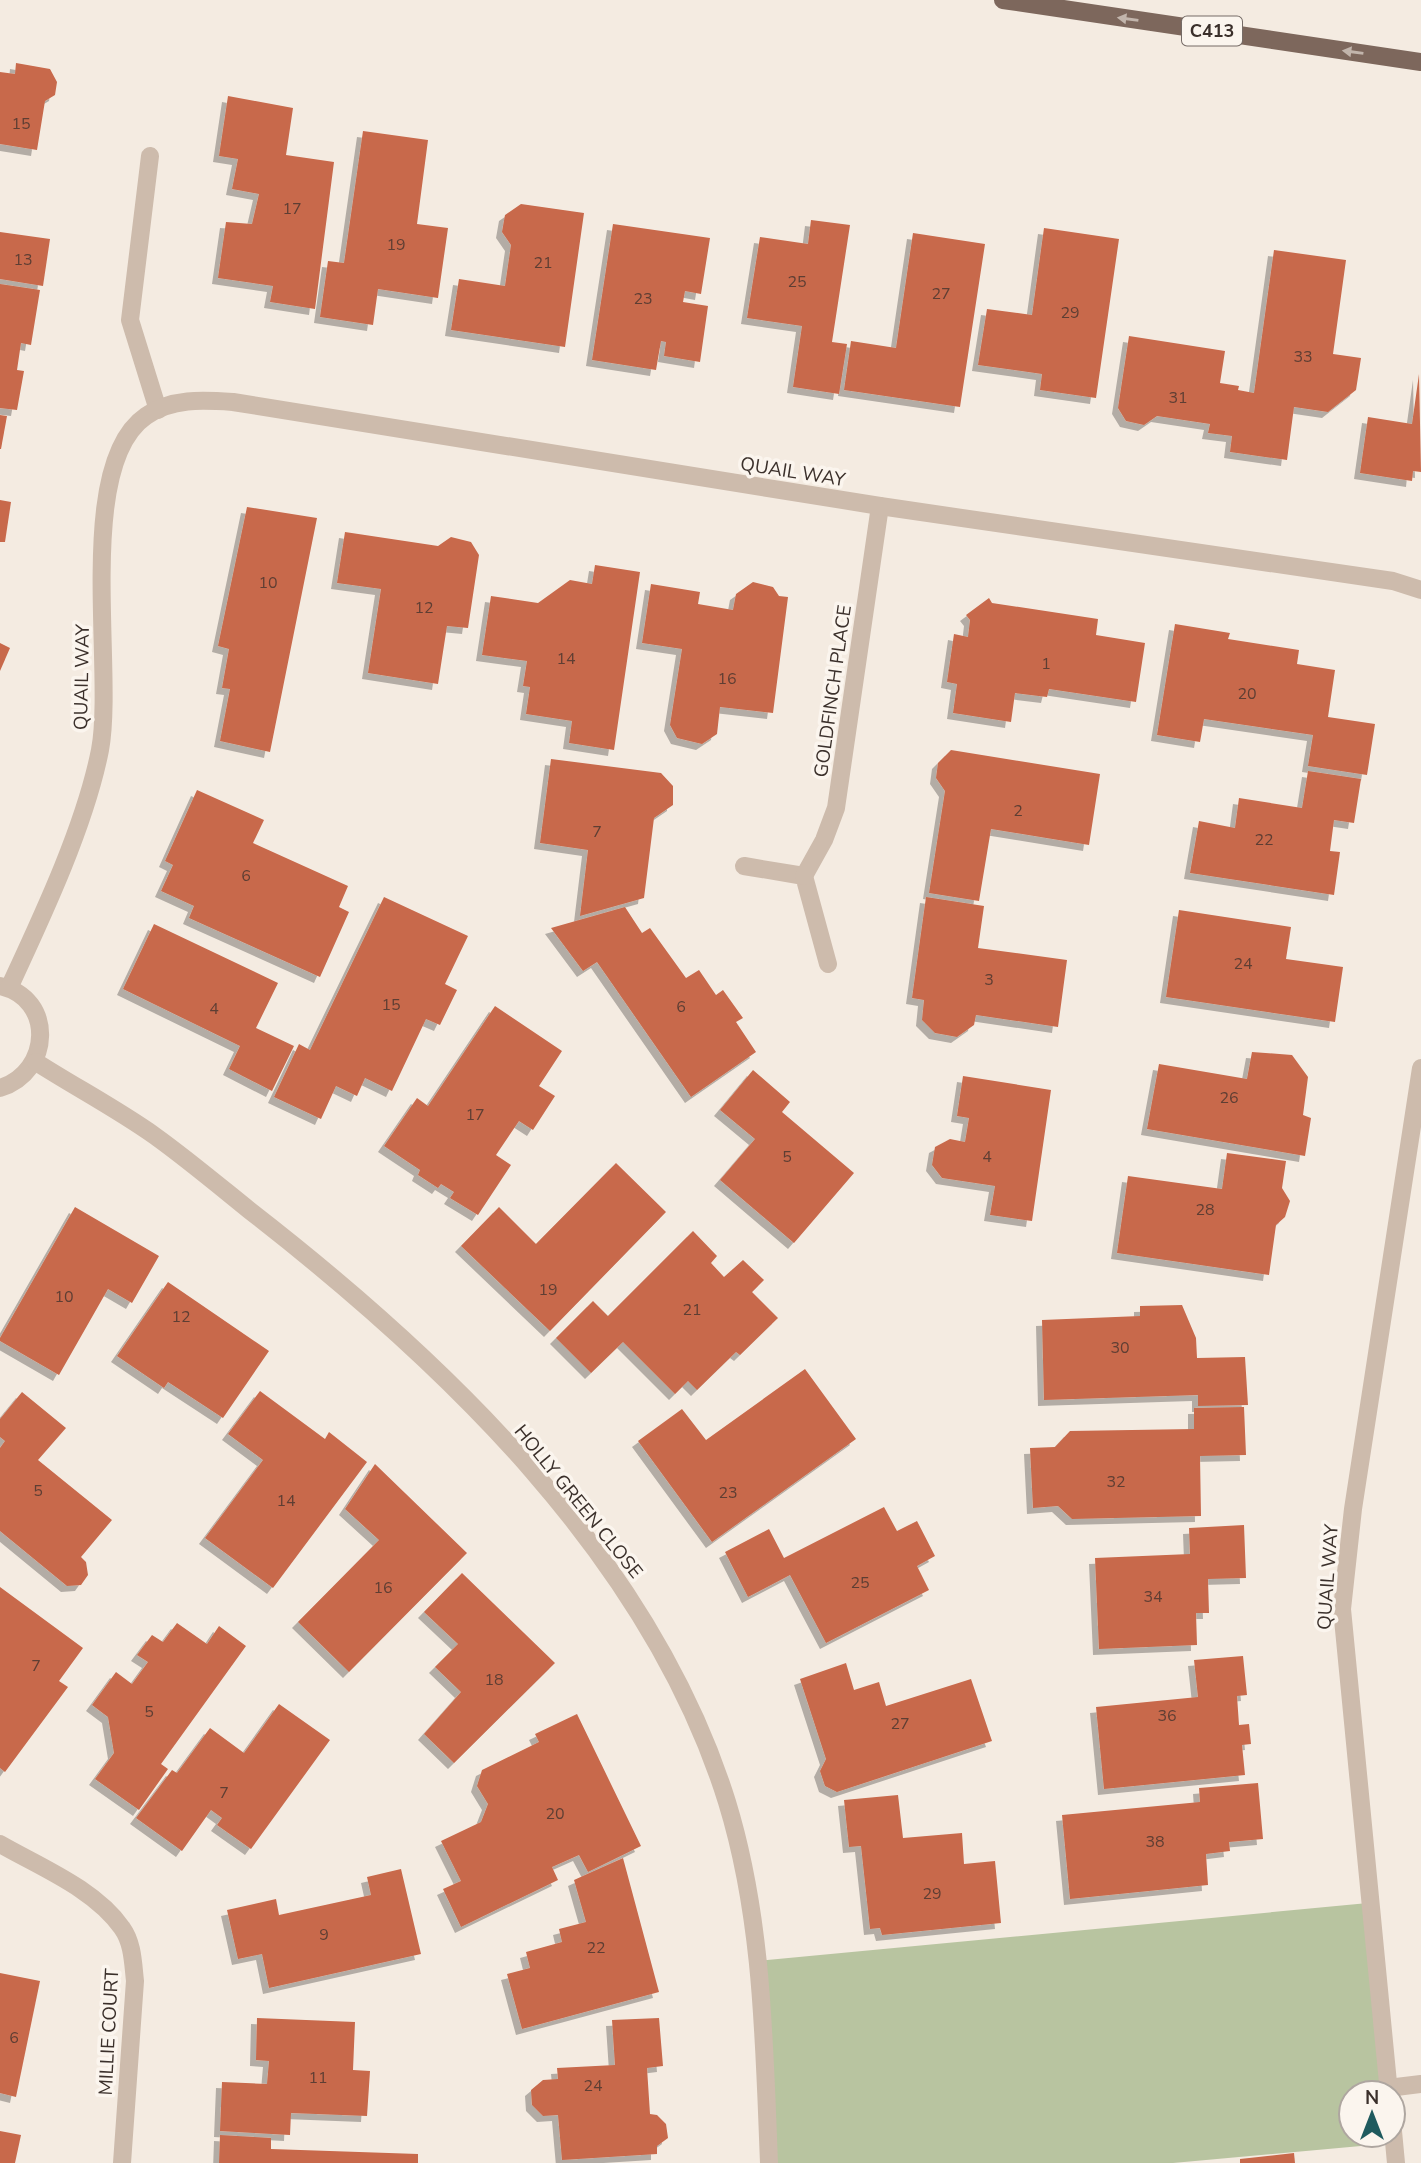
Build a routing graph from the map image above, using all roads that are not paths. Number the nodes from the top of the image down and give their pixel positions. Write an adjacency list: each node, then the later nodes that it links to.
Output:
1 (1003, 0): 2 (main road, C413, one-way to 1)
2 (1421, 62)
3 (150, 156): 4 (street)
4 (158, 410): 5 (street, QUAIL WAY); 10 (street, QUAIL WAY)
5 (880, 506): 6 (street, QUAIL WAY); 8 (street, GOLDFINCH PLACE)
6 (1421, 590)
7 (744, 866): 8 (street)
8 (804, 876): 9 (street)
9 (828, 964)
10 (4, 987): 11 (street)
11 (36, 1062): 13 (street); 17 (street, HOLLY GREEN CLOSE)
12 (1421, 1068): 15 (street, QUAIL WAY)
13 (0, 1088)
14 (0, 1844): 16 (street, MILLIE COURT)
15 (1387, 2079)
16 (122, 2163)
17 (769, 2163)

